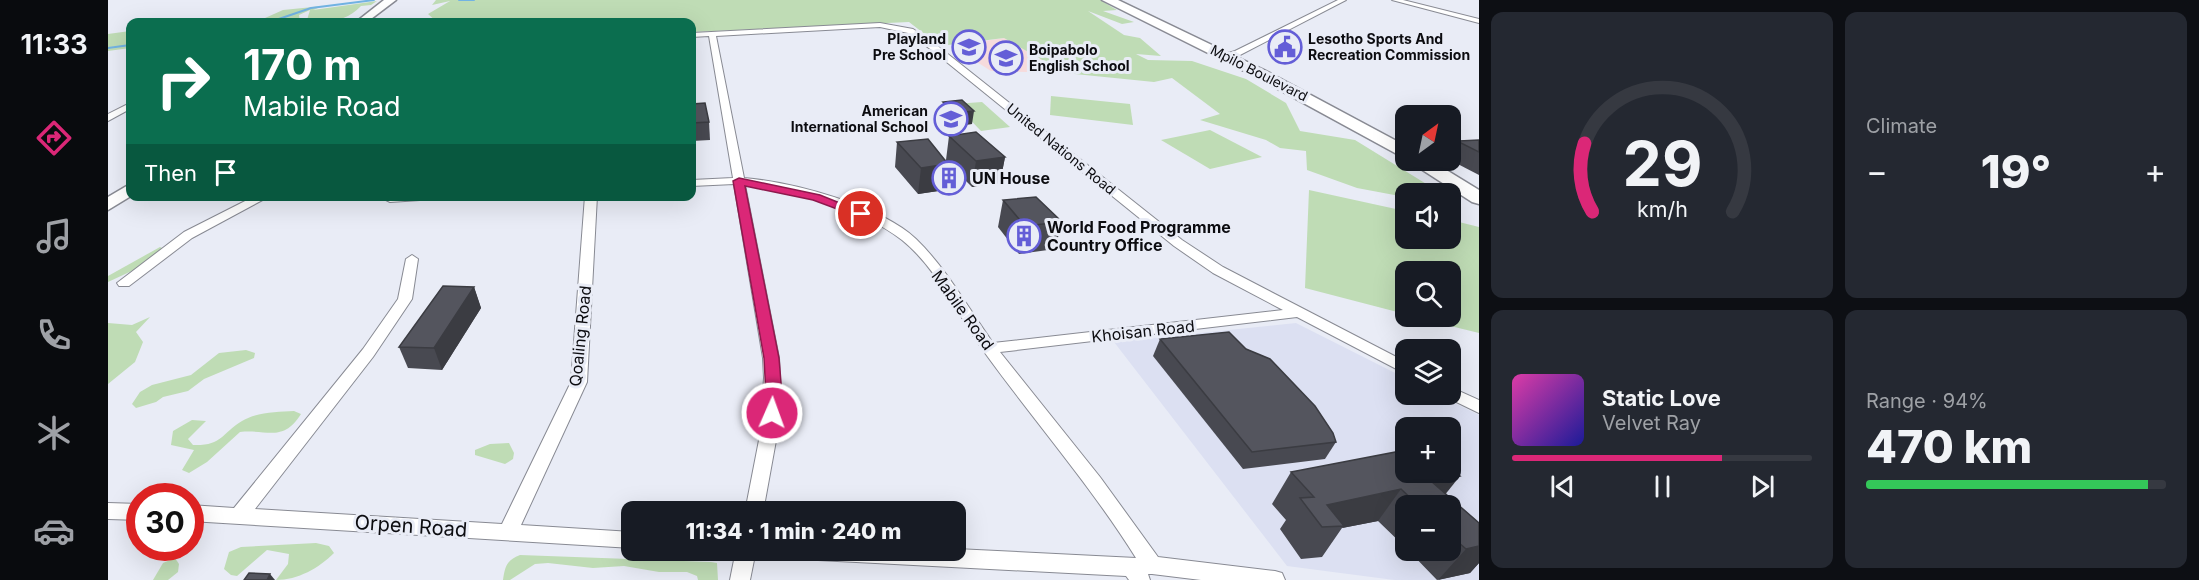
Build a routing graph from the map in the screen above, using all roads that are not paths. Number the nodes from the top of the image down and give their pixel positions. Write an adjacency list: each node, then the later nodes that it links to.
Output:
1 (391, 0): 6 (main road)
2 (1108, 0): 10 (highway, Mpilo Boulevard)
3 (1122, 0): 10 (highway, Mpilo Boulevard)
4 (1343, 0): 10 (street)
5 (1395, 0): 7 (street)
6 (367, 18)
7 (1479, 21)
8 (712, 34): 9 (street, United Nations Road); 18 (street); 28 (street, United Nations Road)
9 (696, 35)
10 (1231, 54): 13 (highway, Mpilo Boulevard)
11 (126, 108): 12 (street)
12 (108, 118)
13 (1395, 142)
14 (1461, 145): 15 (street)
15 (1479, 145)
16 (1434, 171): 22 (highway)
17 (1454, 171): 20 (highway)
18 (739, 181): 19 (street, Mabile Road); 29 (street, Mabile Road); 33 (street)
19 (696, 183)
20 (1479, 185)
21 (126, 192): 25 (main road)
22 (1479, 198)
23 (255, 201): 27 (street)
24 (591, 201): 38 (street, Qoaling Road)
25 (108, 205)
26 (412, 259): 37 (street)
27 (124, 283)
28 (1297, 313): 29 (street, Khoisan Road); 30 (street, United Nations Road)
29 (989, 348): 42 (street, Mabile Road)
30 (1395, 363)
31 (1461, 398): 32 (street)
32 (1479, 407)
33 (756, 501)
34 (108, 510): 35 (street)
35 (126, 511)
36 (204, 514): 37 (street, Orpen Road)
37 (240, 516): 38 (street, Orpen Road)
38 (508, 532): 39 (street, Orpen Road)
39 (621, 539)
40 (966, 560): 42 (street)
41 (744, 561): 43 (street)
42 (1141, 571): 44 (street)
43 (740, 580)
44 (1275, 580)

